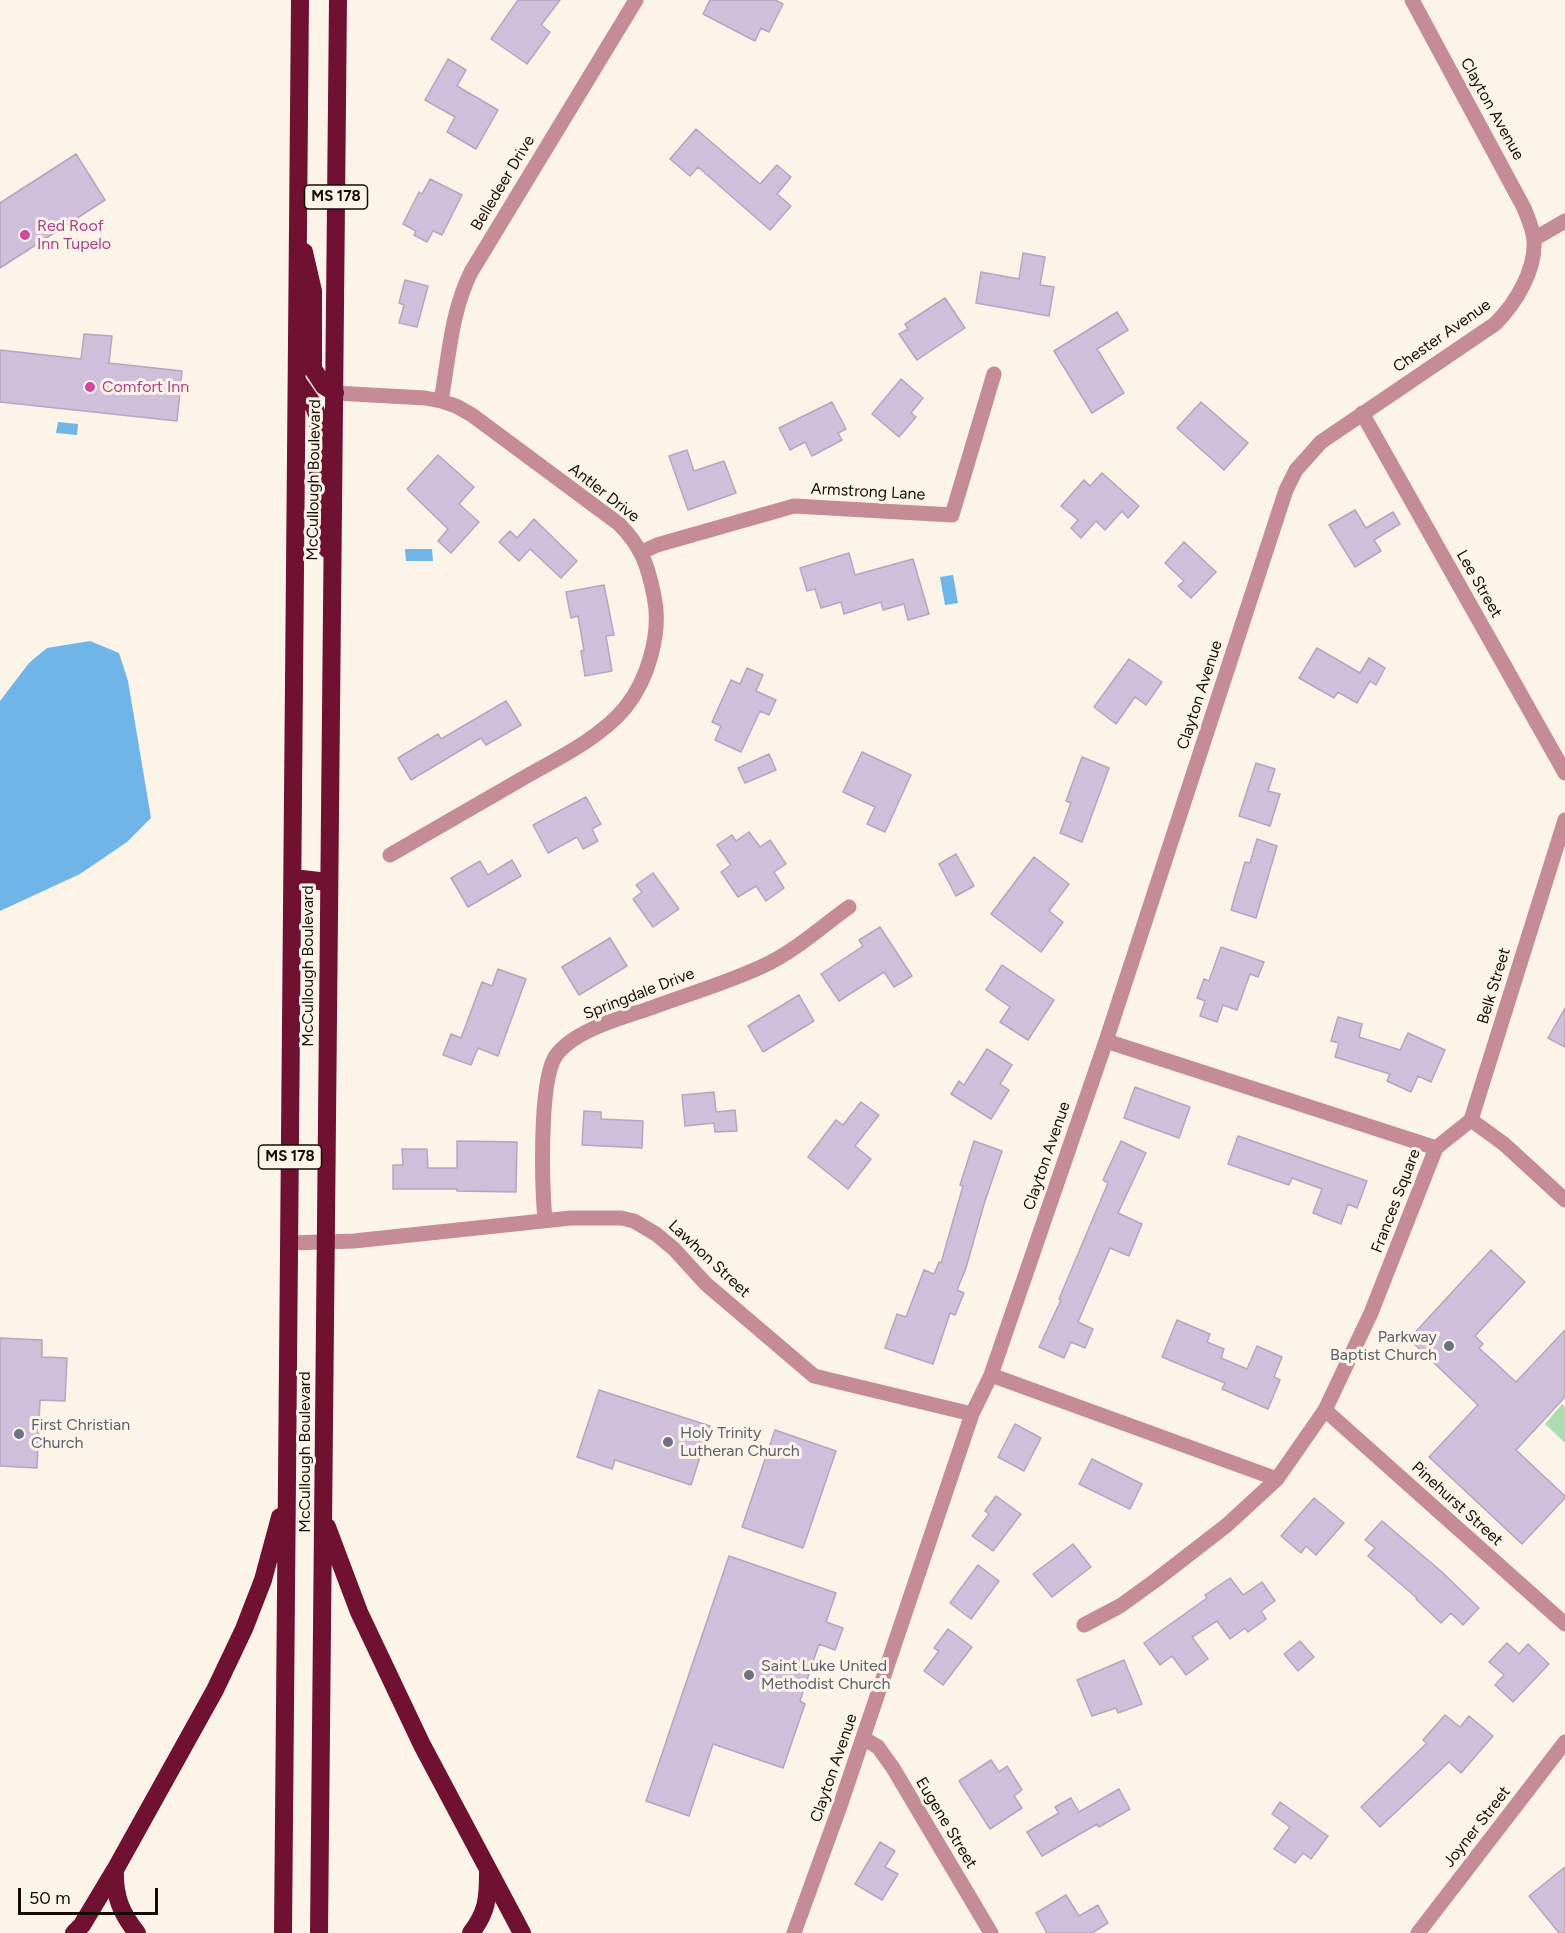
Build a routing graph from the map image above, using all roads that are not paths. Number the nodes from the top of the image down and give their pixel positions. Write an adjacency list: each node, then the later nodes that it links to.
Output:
1 (289, 0): 6 (highway)
2 (300, 0): 6 (highway, McCullough Boulevard / MS 178)
3 (338, 0): 12 (highway, McCullough Boulevard / MS 178)
4 (636, 0): 13 (street, Belledeer Drive)
5 (1412, 0): 9 (street, Clayton Avenue)
6 (299, 46): 8 (highway, McCullough Boulevard / MS 178)
7 (1565, 221): 9 (street)
8 (297, 225): 11 (highway, McCullough Boulevard / MS 178); 12 (highway)
9 (1534, 239): 14 (street, Chester Avenue)
10 (994, 374): 15 (street, Armstrong Lane)
11 (297, 381): 16 (highway); 20 (highway, McCullough Boulevard / MS 178)
12 (335, 393): 13 (street, Antler Drive); 16 (highway, McCullough Boulevard / MS 178)
13 (441, 400): 15 (street, Antler Drive)
14 (1362, 413): 17 (street, Lee Street); 23 (street, Clayton Avenue)
15 (642, 552): 19 (street, Antler Drive)
16 (333, 574): 21 (highway, McCullough Boulevard / MS 178)
17 (1565, 773)
18 (1565, 820): 24 (street, Belk Street)
19 (390, 855)
20 (293, 878): 21 (highway); 29 (highway, McCullough Boulevard / MS 178)
21 (328, 882): 28 (highway, McCullough Boulevard / MS 178)
22 (849, 907): 27 (street, Springdale Drive)
23 (1106, 1041): 25 (street, Frances Square); 30 (street, Clayton Avenue)
24 (1471, 1120): 25 (street); 26 (street)
25 (1436, 1148): 31 (street, Frances Square)
26 (1565, 1200)
27 (545, 1220): 28 (street, Lawhon Street); 32 (street, Lawhon Street)
28 (326, 1241): 29 (street, Lawhon Street); 35 (highway, McCullough Boulevard / MS 178)
29 (289, 1243): 34 (highway, McCullough Boulevard / MS 178)
30 (992, 1375): 32 (street, Clayton Avenue); 33 (street)
31 (1325, 1410): 33 (street, Frances Square); 36 (street, Pinehurst Street)
32 (972, 1414): 38 (street, Clayton Avenue)
33 (1277, 1479): 37 (street, Frances Square)
34 (286, 1492): 40 (highway); 44 (highway, McCullough Boulevard / MS 178)
35 (324, 1516): 41 (highway); 45 (highway, McCullough Boulevard / MS 178)
36 (1565, 1624)
37 (1084, 1625)
38 (863, 1738): 48 (street, Clayton Avenue); 49 (street, Eugene Street)
39 (1565, 1742): 50 (street, Joyner Street)
40 (115, 1870): 42 (highway); 43 (highway)
41 (488, 1871): 46 (highway); 47 (highway)
42 (74, 1933)
43 (137, 1933)
44 (283, 1933)
45 (319, 1933)
46 (471, 1933)
47 (522, 1933)
48 (794, 1933)
49 (991, 1933)
50 (1419, 1933)

